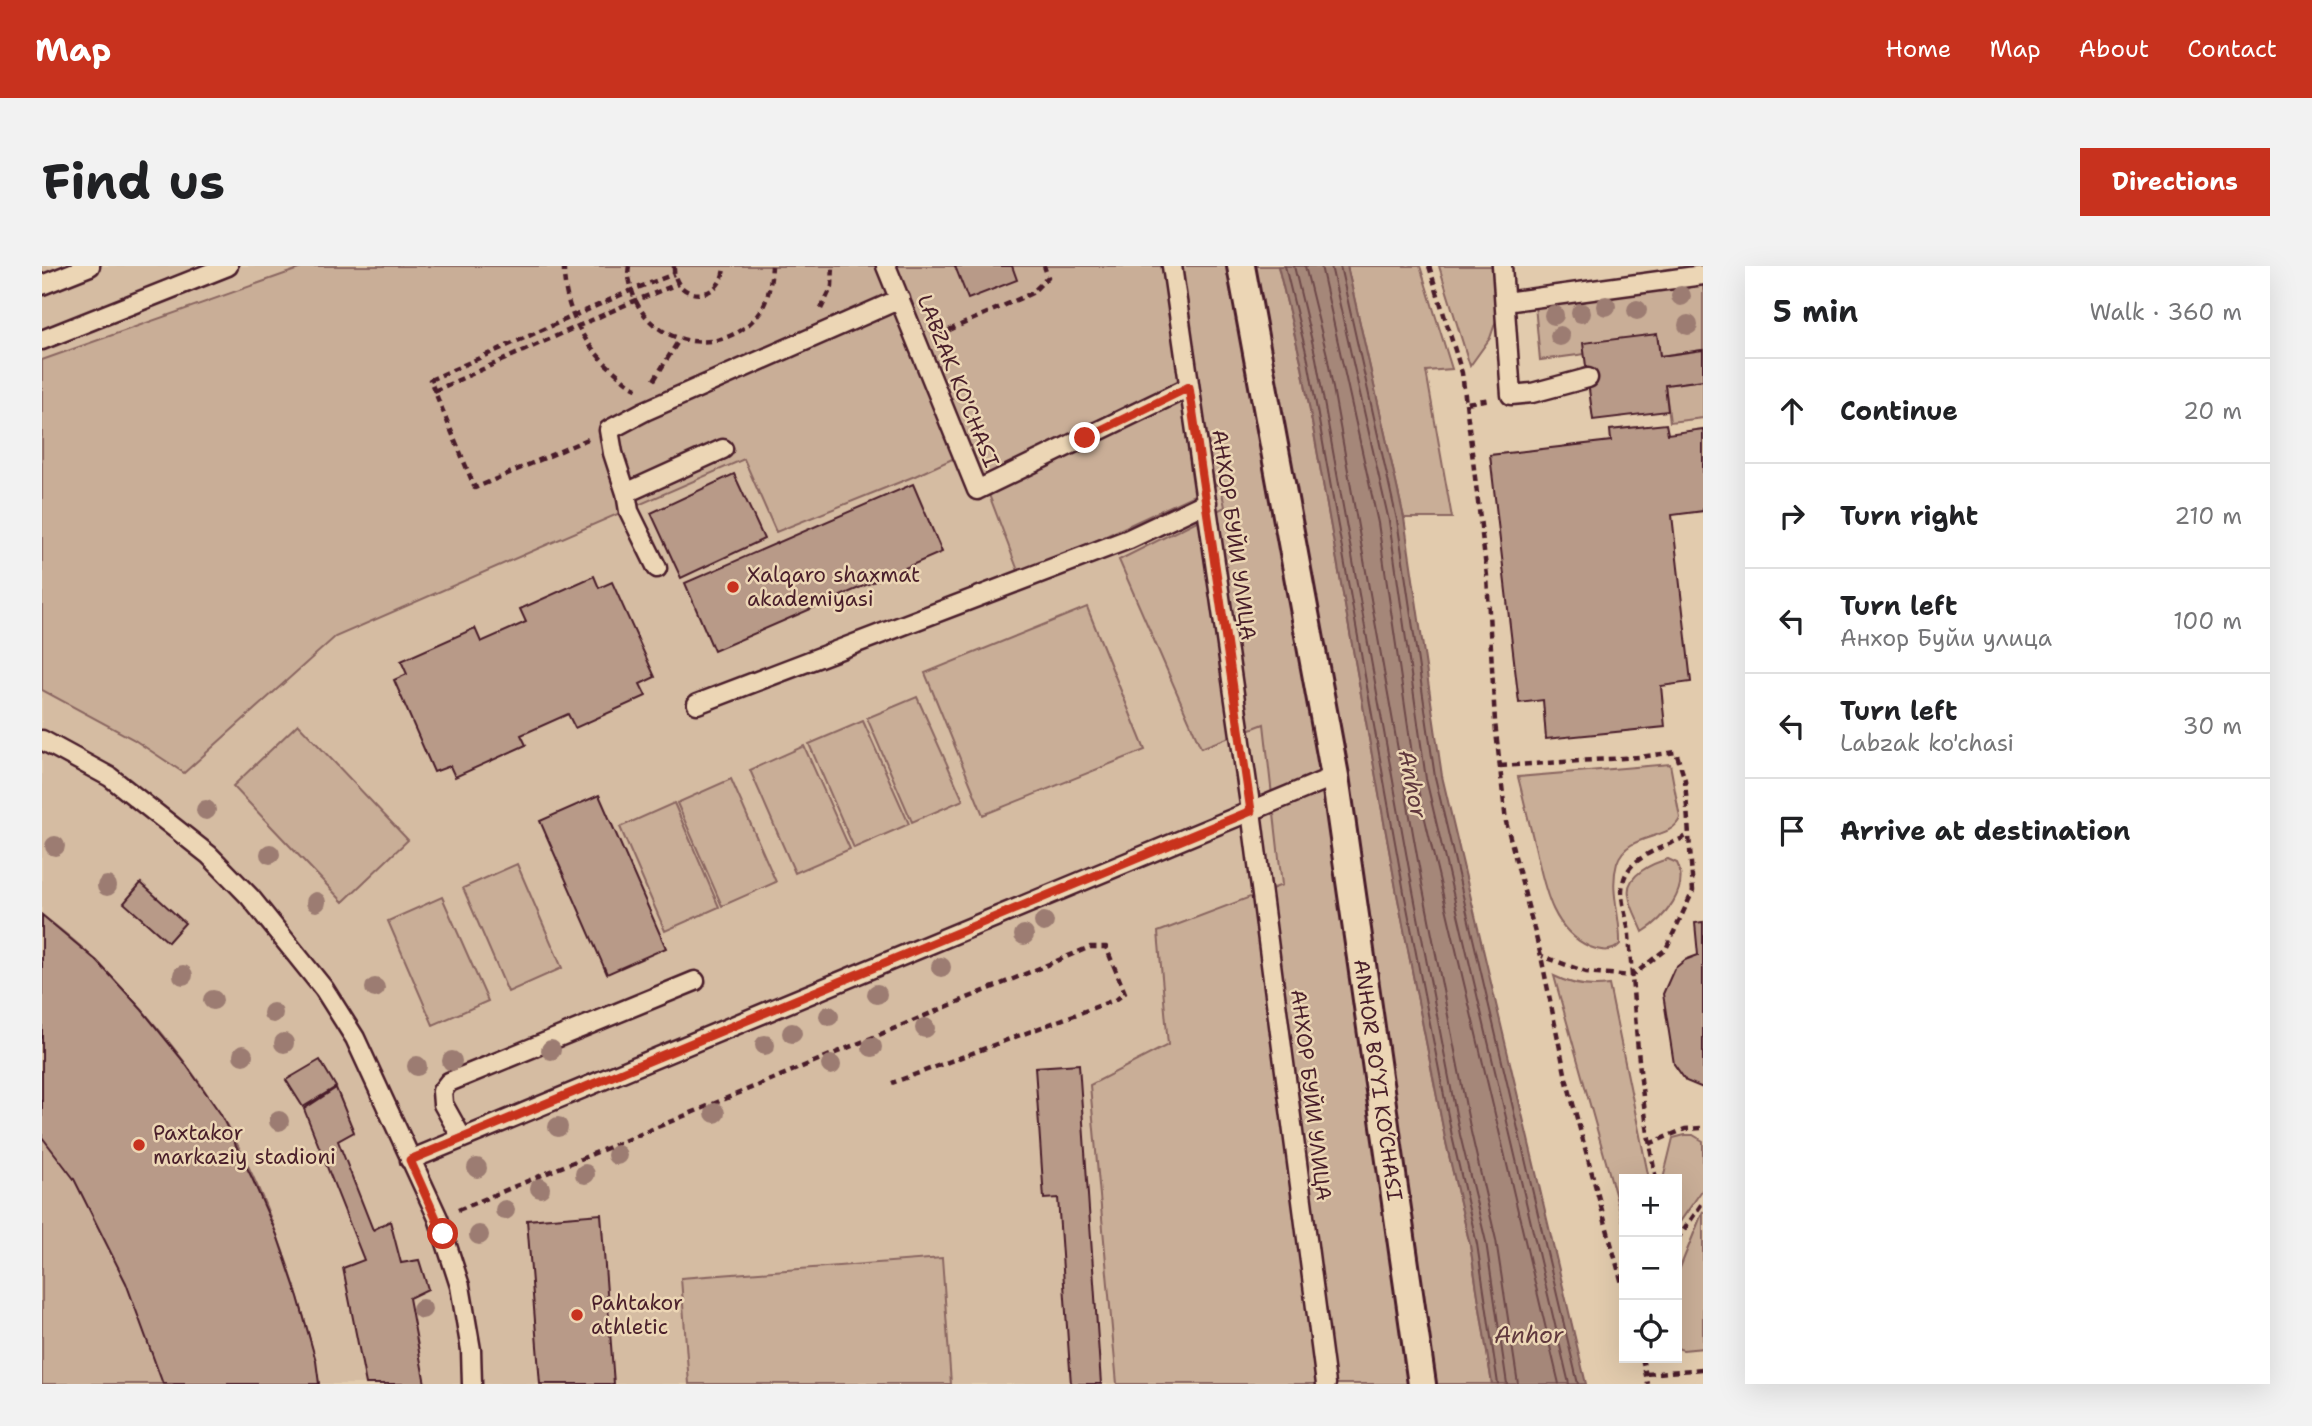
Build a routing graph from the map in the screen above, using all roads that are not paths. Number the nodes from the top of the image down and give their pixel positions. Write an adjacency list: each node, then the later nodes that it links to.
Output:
1 (90, 266): 8 (lane)
2 (228, 266): 11 (lane)
3 (887, 266): 9 (lane, LABZAK KO'CHASI)
4 (1172, 266): 13 (lane, АНХОР БУЙИ УЛИЦА)
5 (1241, 266): 20 (street, ANHOR BO‘YI KO‘CHASI)
6 (1502, 266): 10 (lane)
7 (1703, 275): 10 (lane)
8 (42, 285)
9 (900, 299): 13 (lane, LABZAK KO'CHASI); 15 (lane)
10 (1505, 302): 12 (lane)
11 (42, 340)
12 (1588, 378)
13 (1189, 387): 16 (lane, АНХОР БУЙИ УЛИЦА)
14 (723, 449): 15 (lane)
15 (626, 493): 17 (lane)
16 (1207, 502): 18 (lane); 21 (lane, АНХОР БУЙИ УЛИЦА)
17 (657, 568)
18 (697, 704)
19 (42, 740): 24 (lane)
20 (1335, 776): 21 (lane); 27 (street, ANHOR BO‘YI KO‘CHASI)
21 (1251, 811): 23 (lane); 26 (lane, АНХОР БУЙИ УЛИЦА)
22 (695, 981): 23 (lane)
23 (462, 1138): 24 (lane)
24 (410, 1160): 25 (lane)
25 (472, 1384)
26 (1326, 1384)
27 (1422, 1384)

